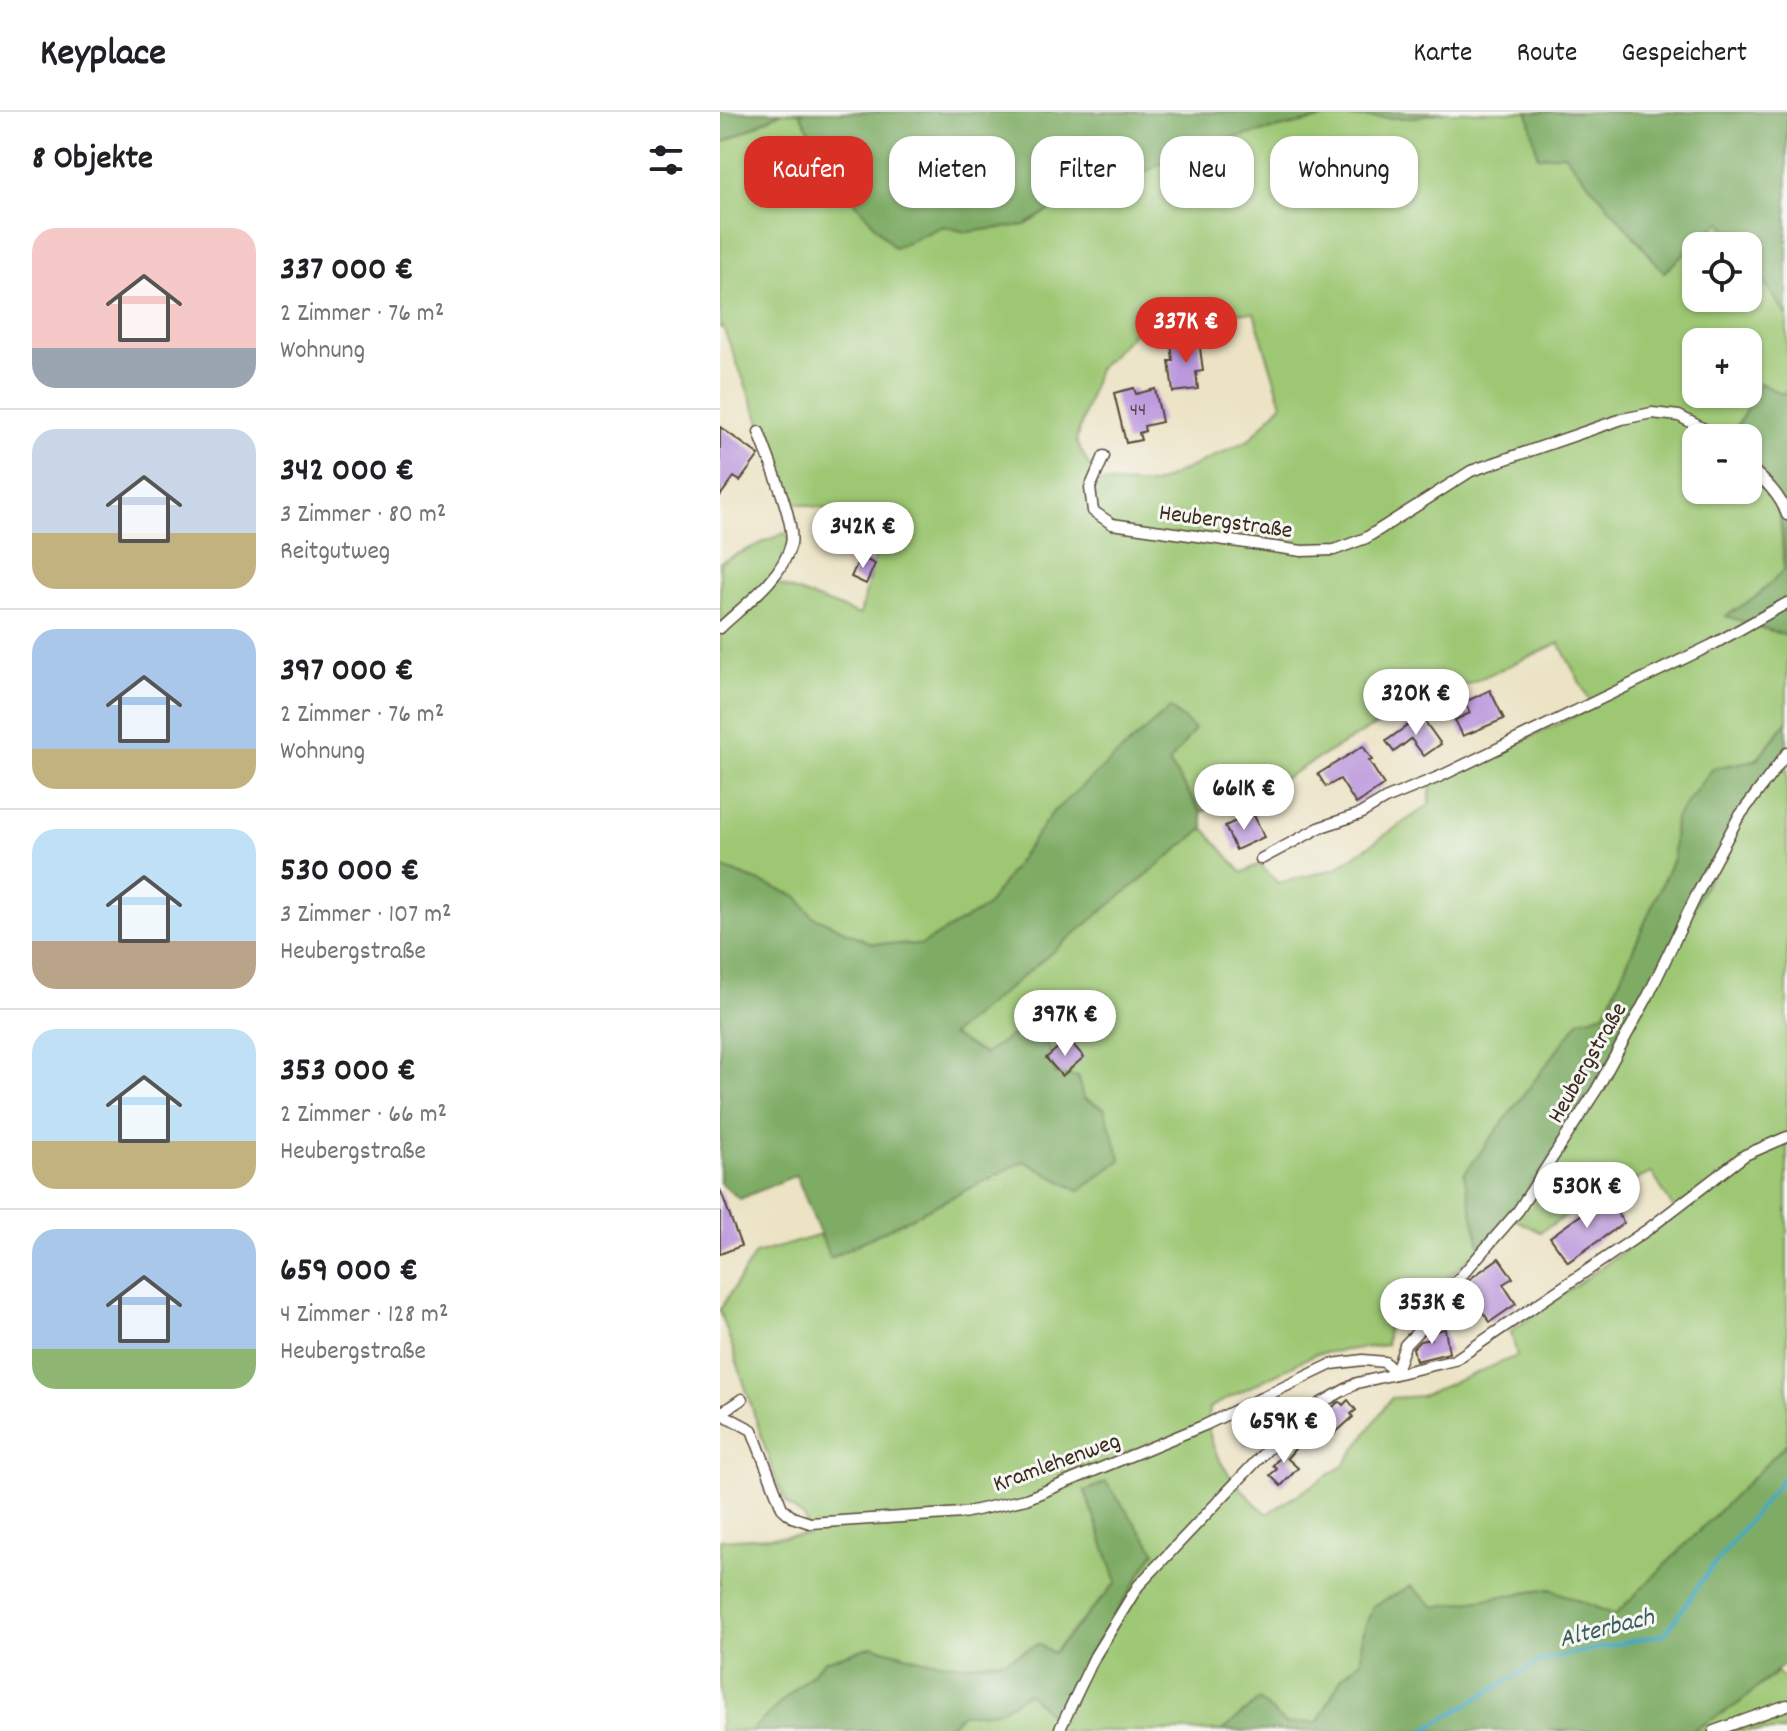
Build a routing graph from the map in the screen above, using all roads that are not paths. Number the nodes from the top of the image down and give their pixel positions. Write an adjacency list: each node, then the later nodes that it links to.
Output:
1 (1694, 424): 3 (street, Heubergstraße)
2 (759, 432): 7 (street)
3 (1104, 456)
4 (1762, 478): 5 (street)
5 (1787, 515)
6 (1787, 603): 9 (street)
7 (720, 628)
8 (1787, 753): 11 (street, Heubergstraße)
9 (1261, 859)
10 (1787, 1137): 11 (street)
11 (1395, 1374): 13 (street, Kramlehenweg); 15 (street)
12 (742, 1399): 13 (street, Kramlehenweg)
13 (720, 1413)
14 (1787, 1705): 16 (street)
15 (1059, 1731)
16 (1714, 1731)

